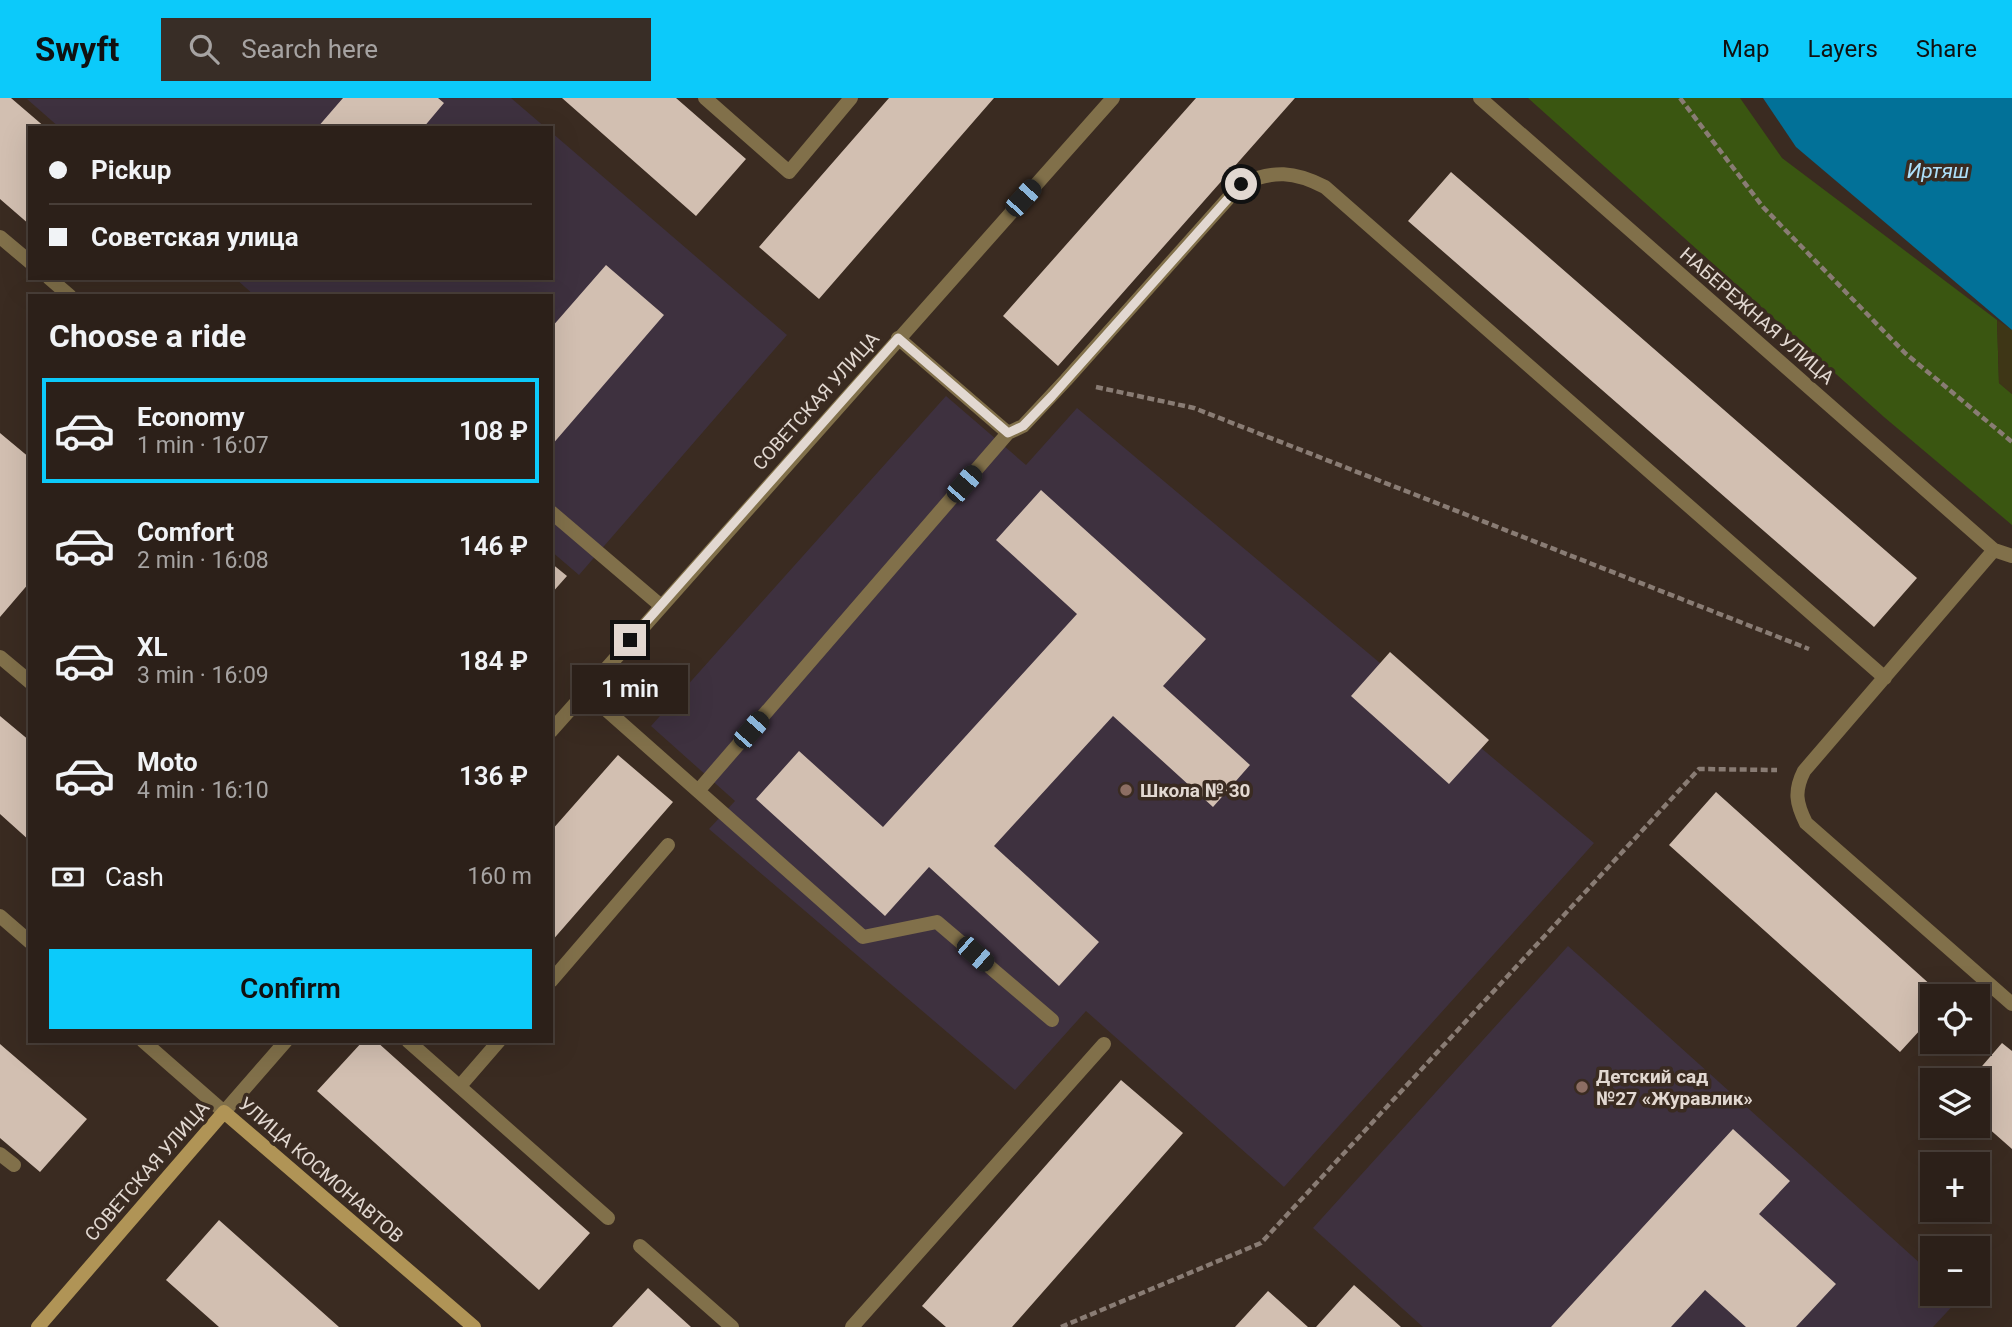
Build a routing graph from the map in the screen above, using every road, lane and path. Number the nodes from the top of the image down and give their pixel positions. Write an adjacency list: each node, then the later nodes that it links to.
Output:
1 (705, 98): 2 (street)
2 (851, 98)
3 (1113, 98): 10 (street, СОВЕТСКАЯ УЛИЦА)
4 (1480, 98): 15 (street, НАБЕРЕЖНАЯ УЛИЦА)
5 (1680, 98): 13 (path)
6 (0, 237): 7 (street)
7 (28, 260)
8 (51, 280): 9 (street)
9 (67, 294)
10 (898, 338): 12 (street); 17 (street, СОВЕТСКАЯ УЛИЦА)
11 (1066, 380): 12 (street); 18 (path); 20 (street)
12 (1008, 433): 25 (street)
13 (2012, 442)
14 (553, 514): 17 (street)
15 (1994, 550): 16 (street, НАБЕРЕЖНАЯ УЛИЦА); 20 (street)
16 (2012, 556)
17 (660, 605): 22 (street, СОВЕТСКАЯ УЛИЦА)
18 (1821, 653)
19 (0, 657): 21 (street)
20 (1885, 678): 24 (street)
21 (28, 680)
22 (585, 691): 23 (street, СОВЕТСКАЯ УЛИЦА); 25 (street)
23 (553, 729)
24 (1804, 771): 30 (street); 47 (path)
25 (698, 791): 31 (street)
26 (668, 845): 29 (street)
27 (0, 916): 28 (street)
28 (28, 940)
29 (553, 979)
30 (2012, 1003)
31 (1052, 1020)
32 (145, 1043): 38 (street, УЛИЦА КОСМОНАВТОВ)
33 (284, 1043): 38 (street, СОВЕТСКАЯ УЛИЦА)
34 (410, 1043): 37 (street)
35 (497, 1043): 37 (street)
36 (1104, 1044): 46 (street)
37 (460, 1086): 41 (street)
38 (224, 1112): 43 (street, СОВЕТСКАЯ УЛИЦА); 44 (street, УЛИЦА КОСМОНАВТОВ)
39 (0, 1154): 40 (street)
40 (13, 1165)
41 (608, 1219)
42 (640, 1246): 45 (street)
43 (38, 1327)
44 (474, 1327)
45 (733, 1327)
46 (852, 1327)
47 (1061, 1327)

